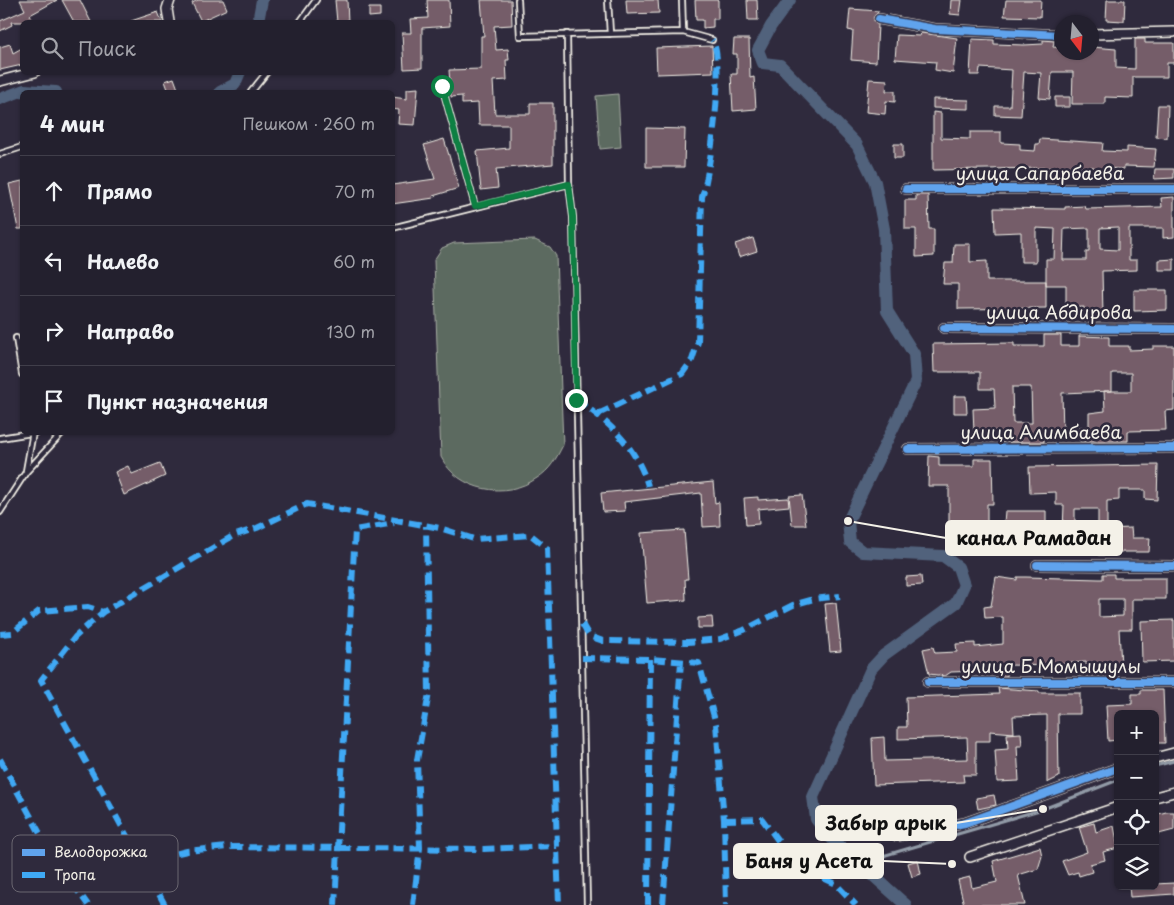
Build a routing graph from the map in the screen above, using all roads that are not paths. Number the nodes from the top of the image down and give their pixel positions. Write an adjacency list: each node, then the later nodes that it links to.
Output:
1 (170, 0): 7 (street)
2 (316, 0): 8 (lane)
3 (518, 0): 11 (lane)
4 (608, 0): 12 (lane)
5 (682, 0): 9 (lane)
6 (880, 18): 14 (street)
7 (169, 20)
8 (301, 20)
9 (683, 32): 12 (lane); 15 (lane)
10 (1174, 32): 13 (street)
11 (567, 34): 12 (lane); 23 (lane)
12 (610, 34)
13 (1099, 34)
14 (1054, 35)
15 (712, 40)
16 (23, 75): 18 (street)
17 (265, 75): 20 (lane)
18 (0, 81)
19 (442, 86): 26 (lane)
20 (253, 90)
21 (20, 149): 22 (lane)
22 (0, 154)
23 (569, 184): 26 (lane); 52 (lane)
24 (906, 188): 25 (street, улица Сапарбаева)
25 (1174, 189)
26 (475, 206): 27 (lane)
27 (395, 227)
28 (944, 328): 29 (street, улица Абдирова)
29 (1174, 329)
30 (16, 338): 31 (lane)
31 (20, 362)
32 (20, 435): 35 (lane)
33 (34, 435): 38 (lane)
34 (60, 435): 38 (lane)
35 (0, 438)
36 (908, 448): 37 (street, улица Алимбаева)
37 (1174, 448)
38 (26, 472): 39 (lane)
39 (0, 512)
40 (1037, 565): 41 (street)
41 (1174, 566)
42 (928, 682): 43 (street, улица Б.Момышулы)
43 (1174, 682)
44 (1174, 753): 45 (street)
45 (1159, 757)
46 (1114, 769): 50 (street)
47 (1174, 792): 48 (street)
48 (1159, 796)
49 (1114, 809): 51 (street)
50 (897, 836)
51 (970, 857)
52 (587, 905)

